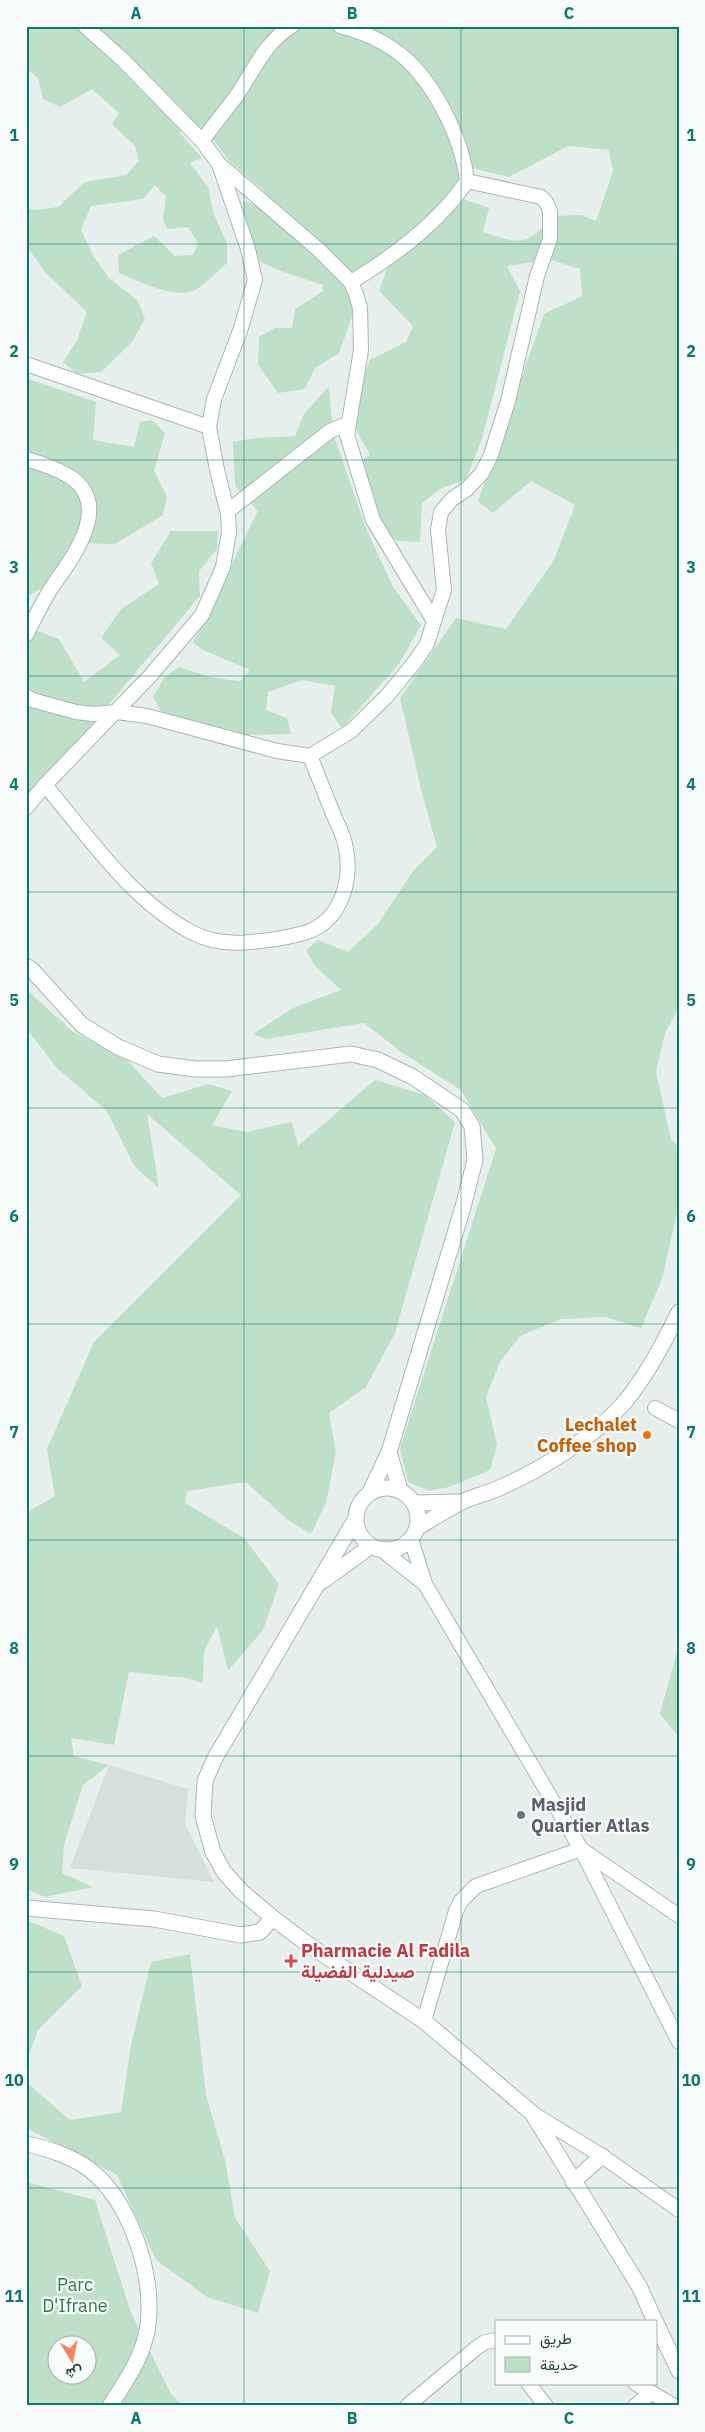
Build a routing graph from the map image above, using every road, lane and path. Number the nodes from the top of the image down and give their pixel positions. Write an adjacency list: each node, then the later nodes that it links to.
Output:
1 (85, 26): 4 (street)
2 (292, 26): 4 (street)
3 (340, 26): 6 (street)
4 (202, 141): 5 (street)
5 (219, 164): 7 (street); 10 (street)
6 (468, 181): 7 (street); 13 (street)
7 (351, 282): 9 (street)
8 (26, 364): 10 (street)
9 (349, 423): 12 (street); 13 (street)
10 (209, 427): 12 (street)
11 (26, 459): 14 (street)
12 (228, 511): 16 (street)
13 (434, 621): 17 (street)
14 (26, 635)
15 (26, 696): 16 (street)
16 (117, 712): 17 (street); 18 (street)
17 (310, 756): 18 (street)
18 (45, 786): 19 (street)
19 (26, 808)
20 (26, 954): 21 (street)
21 (29, 968): 25 (street)
22 (679, 1312): 28 (street)
23 (655, 1408): 24 (street)
24 (679, 1421)
25 (388, 1452): 26 (street); 27 (street)
26 (400, 1490): 27 (street); 29 (street)
27 (370, 1492): 30 (street)
28 (462, 1502): 29 (street); 31 (street)
29 (414, 1503): 31 (street)
30 (355, 1520): 32 (street); 34 (street)
31 (414, 1533): 32 (street); 33 (street)
32 (377, 1548): 33 (street); 34 (street)
33 (425, 1584): 35 (street)
34 (317, 1585): 38 (street)
35 (581, 1849): 37 (street); 39 (street); 40 (street)
36 (26, 1908): 38 (street)
37 (679, 1916)
38 (273, 1918): 39 (street)
39 (424, 2021): 41 (street)
40 (679, 2042)
41 (532, 2113): 43 (street); 44 (street)
42 (26, 2144): 53 (street)
43 (602, 2156): 44 (street); 45 (street)
44 (573, 2182): 46 (street)
45 (679, 2210)
46 (655, 2320)
47 (658, 2326): 49 (street)
48 (495, 2340): 54 (street)
49 (679, 2371)
50 (529, 2384): 55 (street)
51 (637, 2384): 52 (street)
52 (651, 2393): 56 (street); 57 (street)
53 (110, 2406)
54 (407, 2406)
55 (546, 2406)
56 (636, 2406)
57 (674, 2406)

